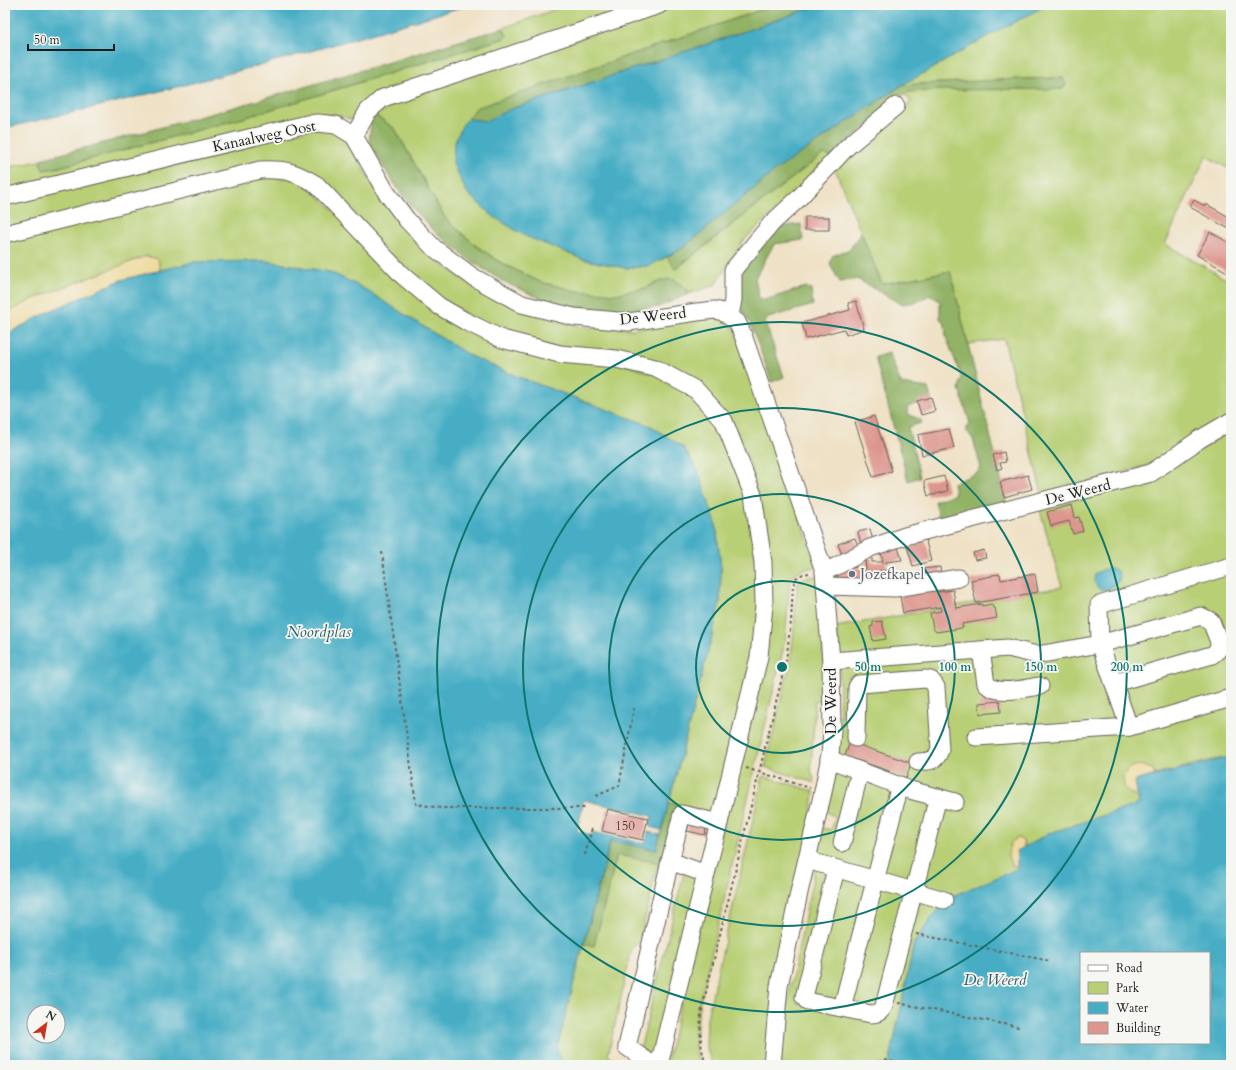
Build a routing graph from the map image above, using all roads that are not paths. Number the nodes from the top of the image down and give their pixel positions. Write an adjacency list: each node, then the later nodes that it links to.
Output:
1 (659, 5): 3 (street)
2 (896, 106): 6 (street)
3 (354, 136): 4 (street, Kanaalweg Oost); 6 (street, De Weerd)
4 (5, 197)
5 (5, 234): 26 (street)
6 (730, 316): 9 (street, De Weerd)
7 (1231, 421): 9 (street, De Weerd)
8 (1230, 567): 11 (street)
9 (825, 578): 10 (street); 13 (street, De Weerd)
10 (959, 578)
11 (1100, 644): 12 (street); 14 (street); 14 (street)
12 (981, 650): 13 (street); 15 (street)
13 (831, 661): 20 (street, De Weerd)
14 (1114, 683): 17 (street)
15 (1040, 686)
16 (1231, 698): 17 (street)
17 (1129, 727): 18 (street)
18 (976, 737)
19 (856, 738): 21 (street)
20 (829, 759): 22 (street); 28 (street, De Weerd)
21 (918, 762)
22 (860, 771): 23 (street); 27 (street)
23 (900, 785): 24 (street); 32 (street)
24 (938, 798): 25 (street); 33 (street)
25 (955, 802)
26 (719, 823): 29 (street); 31 (street)
27 (842, 843)
28 (807, 860): 30 (street); 38 (street, De Weerd)
29 (670, 861): 31 (street); 36 (street)
30 (836, 869): 32 (street); 35 (street)
31 (706, 874): 37 (street)
32 (875, 880): 33 (street); 35 (street)
33 (914, 892): 34 (street); 35 (street)
34 (944, 900)
35 (842, 1008)
36 (653, 1065)
37 (659, 1065)
38 (772, 1065)

